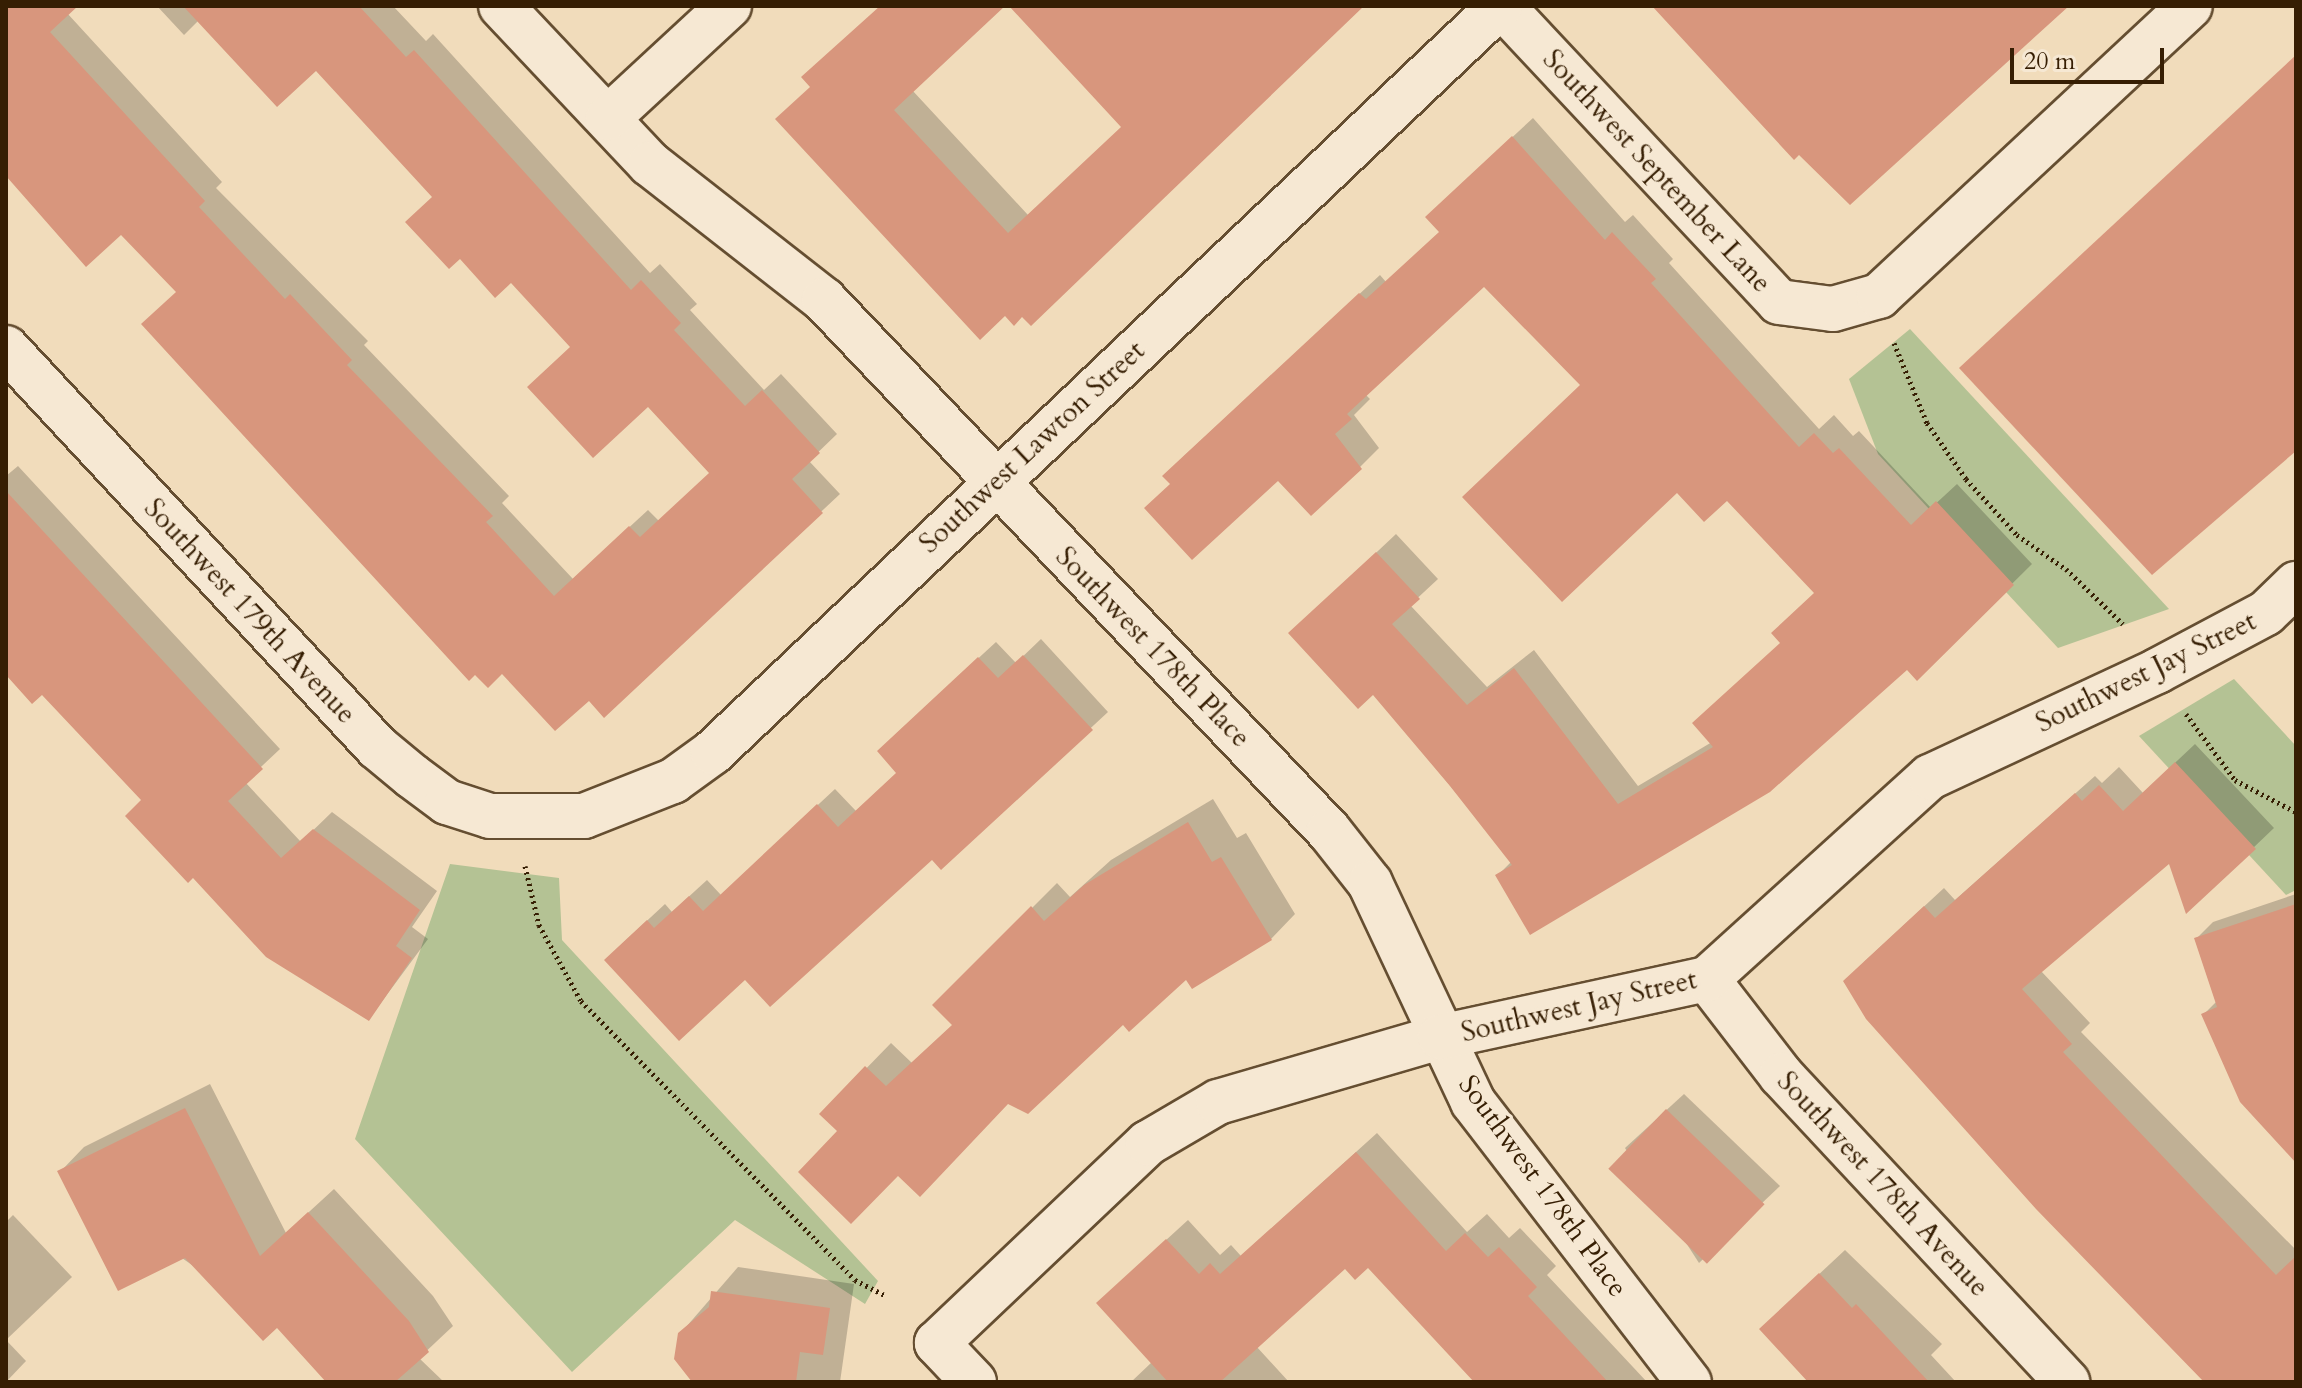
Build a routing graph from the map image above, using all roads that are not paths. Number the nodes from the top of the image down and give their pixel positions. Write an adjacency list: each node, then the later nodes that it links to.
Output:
1 (501, 6): 5 (street, Southwest 178th Place)
2 (729, 6): 5 (street)
3 (1501, 6): 4 (street, Southwest September Lane); 7 (street, Southwest Lawton Street)
4 (2190, 6)
5 (608, 118): 7 (street, Southwest 178th Place)
6 (6, 348): 9 (street, Southwest 179th Avenue)
7 (995, 480): 9 (street, Southwest Lawton Street); 11 (street, Southwest 178th Place)
8 (2296, 584): 10 (street, Southwest Jay Street)
9 (528, 819)
10 (1707, 979): 11 (street, Southwest Jay Street); 14 (street, Southwest 178th Avenue)
11 (1440, 1037): 12 (street, Southwest Jay Street); 13 (street, Southwest 178th Place)
12 (974, 1382)
13 (1689, 1382)
14 (2067, 1382)

